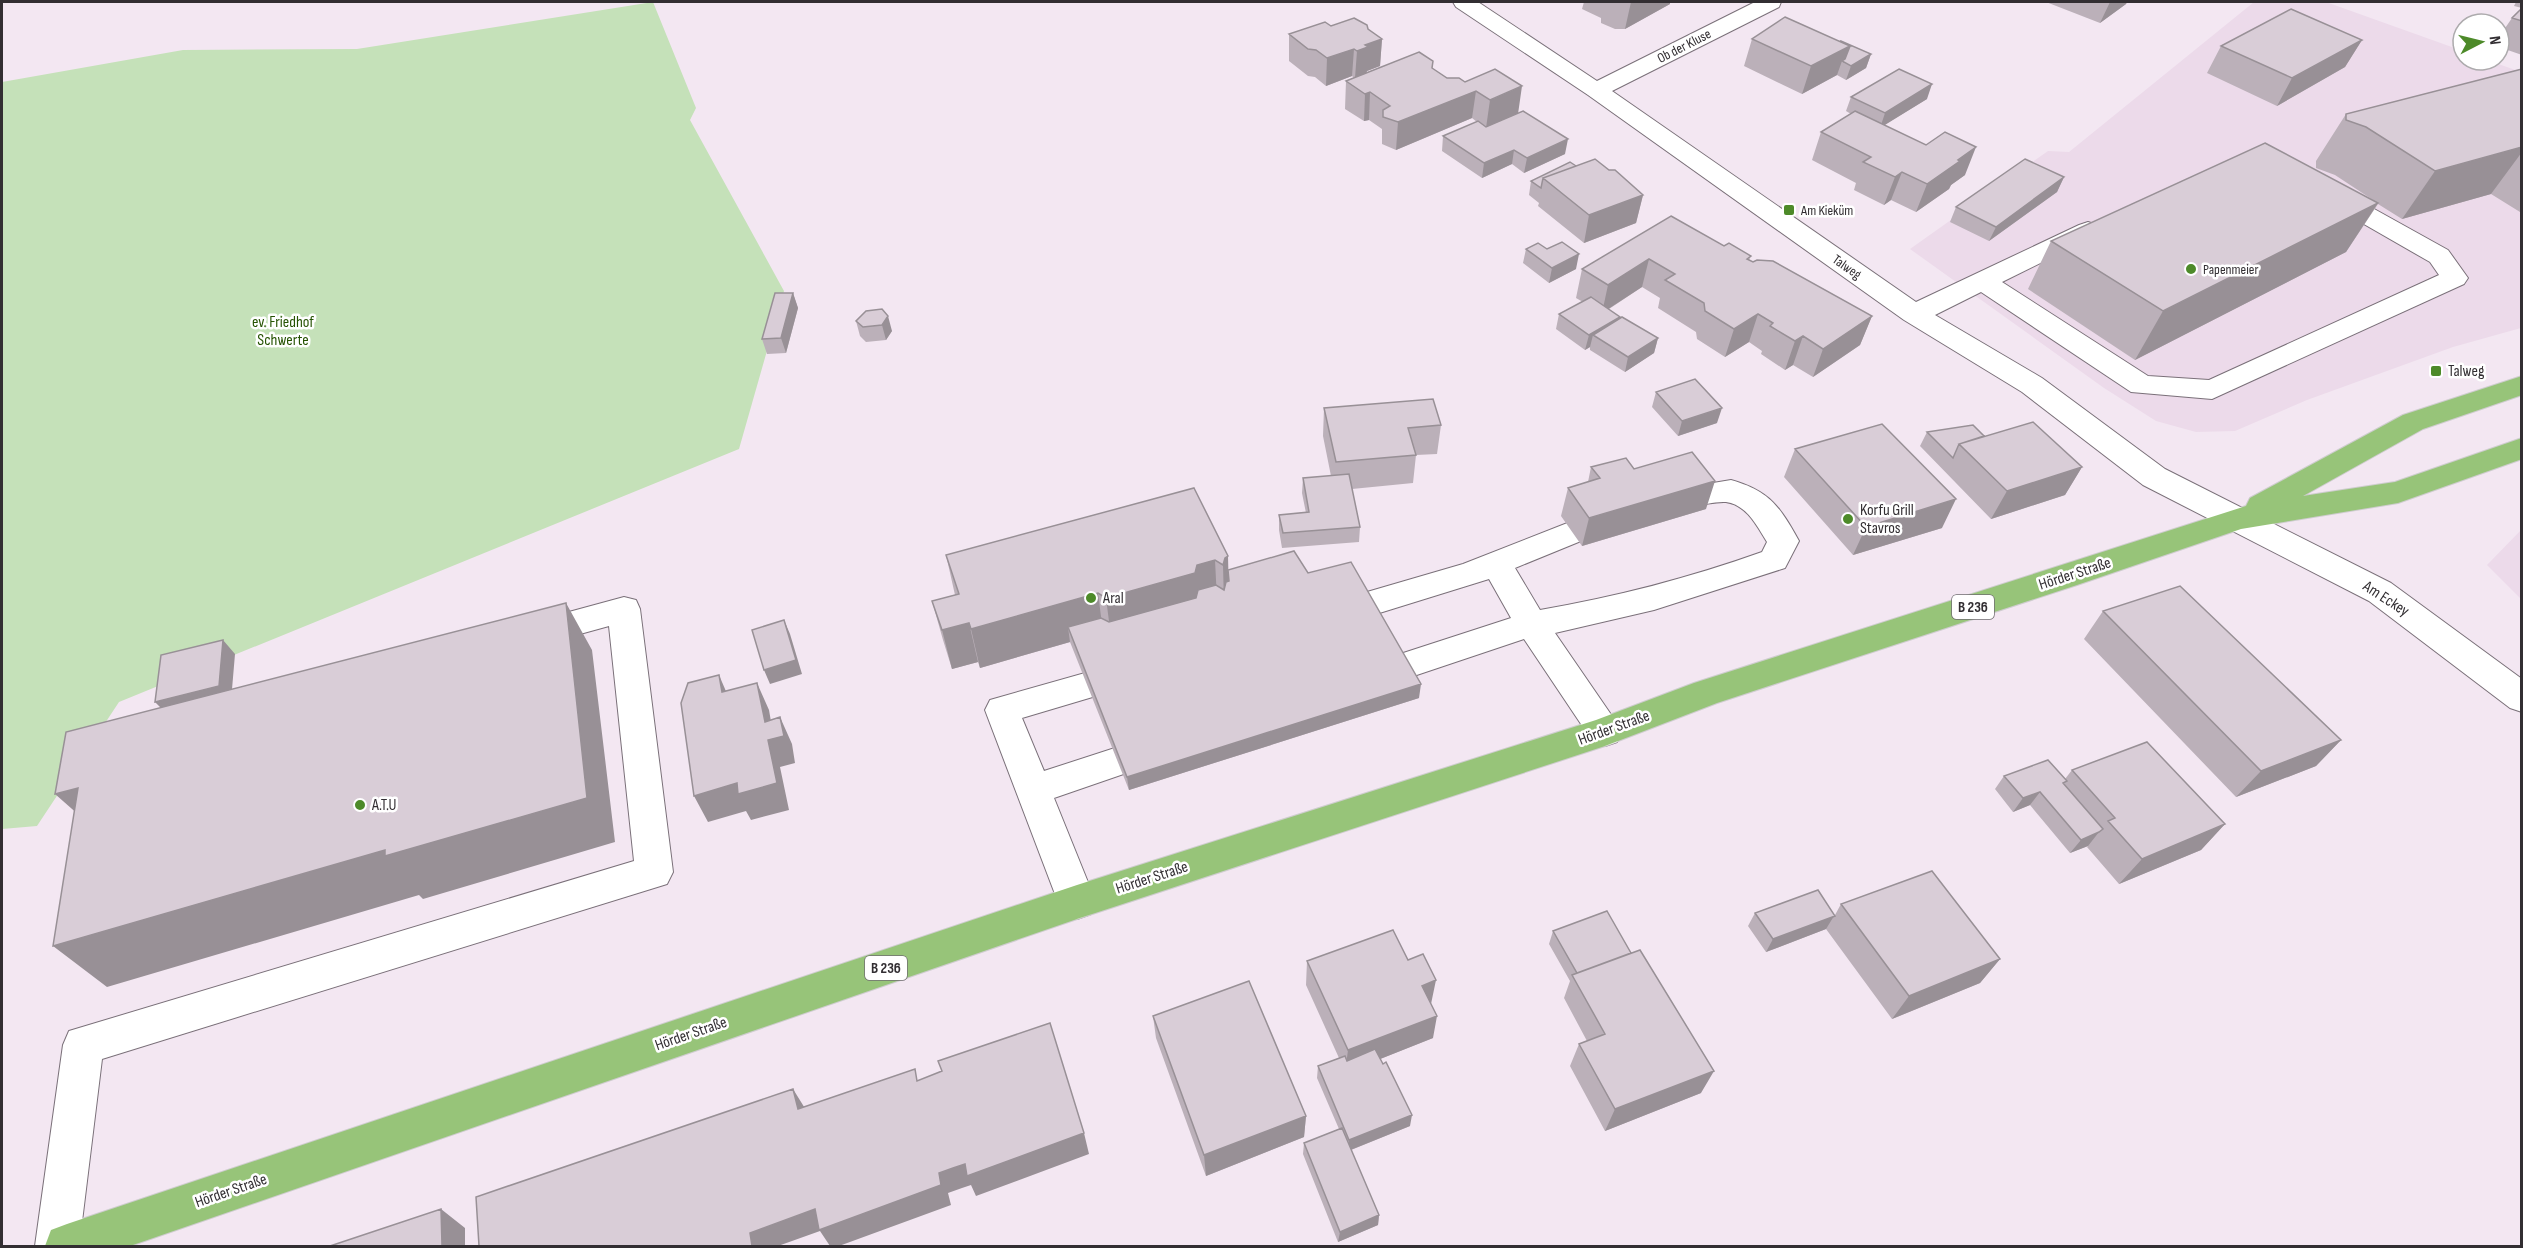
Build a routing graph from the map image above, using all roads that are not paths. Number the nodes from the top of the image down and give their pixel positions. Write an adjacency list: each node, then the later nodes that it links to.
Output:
1 (1464, 2): 3 (street, Talweg)
2 (1771, 2): 3 (street, Ob der Kluse)
3 (1596, 90): 7 (street, Talweg)
4 (2307, 182): 6 (street)
5 (2107, 220): 6 (street)
6 (1982, 281): 7 (street)
7 (1914, 314): 11 (street, Talweg)
8 (2522, 385): 11 (main road, Hörder Straße / B 236)
9 (2522, 448): 11 (main road, Hörder Straße / B 236)
10 (1695, 496): 15 (street)
11 (2238, 518): 19 (street, Am Eckey); 20 (main road, Hörder Straße / B 236)
12 (1570, 533): 13 (street)
13 (1496, 563): 14 (street); 15 (street)
14 (1300, 623)
15 (1531, 624): 18 (street); 20 (street)
16 (498, 644): 24 (street)
17 (1163, 664): 22 (street)
18 (1333, 690)
19 (2522, 698)
20 (1605, 732): 23 (main road, Hörder Straße / B 236)
21 (1186, 739): 22 (street)
22 (1035, 789): 23 (street)
23 (1077, 902): 25 (main road, Hörder Straße / B 236)
24 (57, 1246)
25 (67, 1246)

